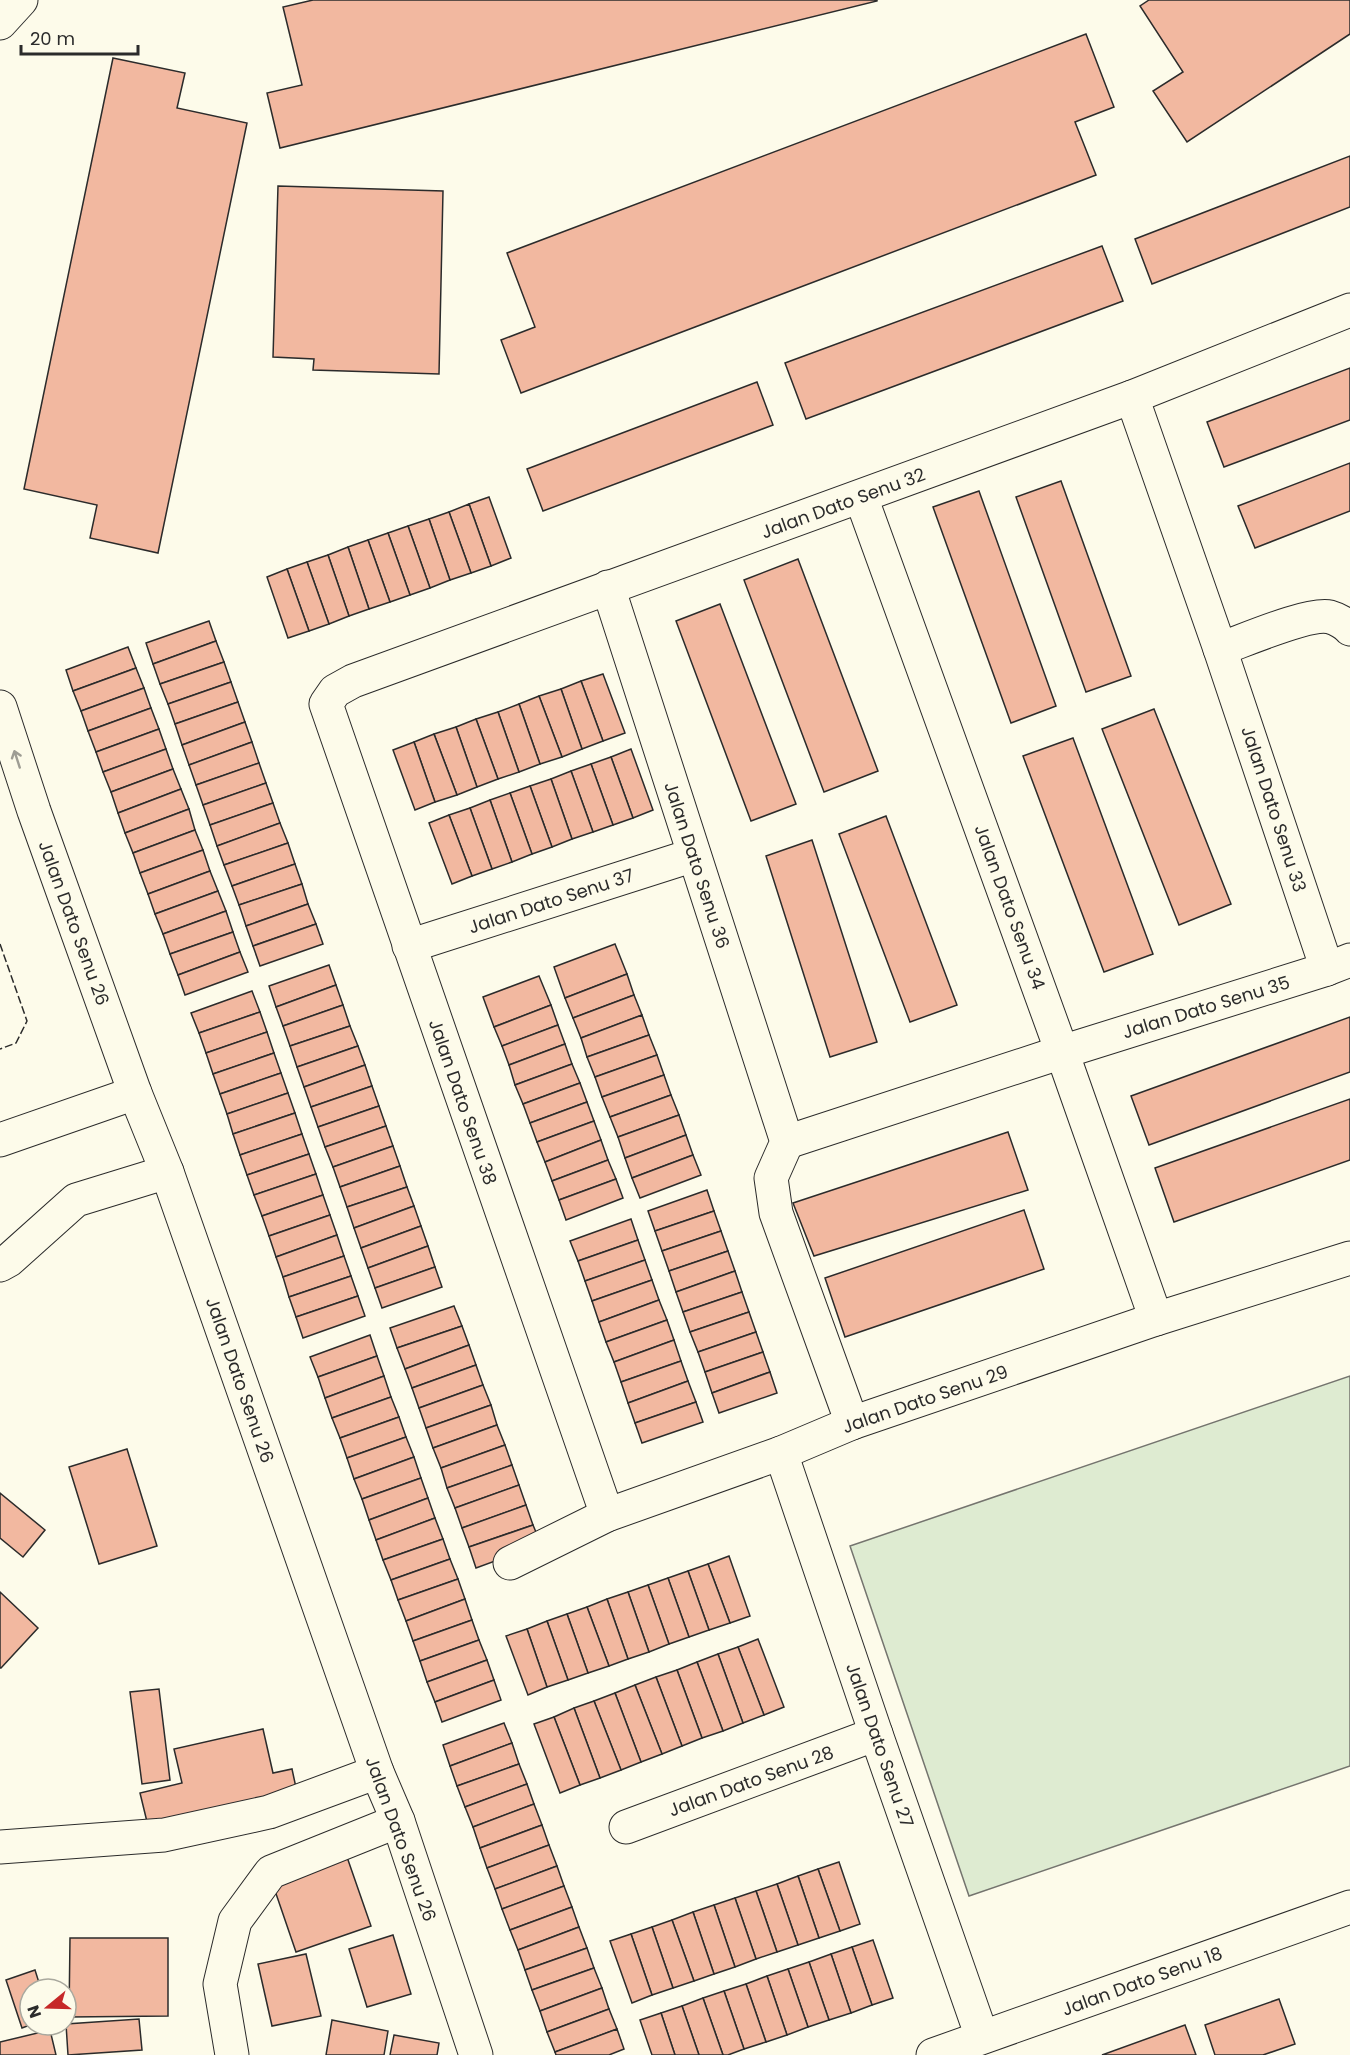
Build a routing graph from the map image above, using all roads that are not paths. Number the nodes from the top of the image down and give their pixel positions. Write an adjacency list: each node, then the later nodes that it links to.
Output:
1 (21, 0): 2 (street)
2 (0, 23)
3 (1350, 310): 4 (street, Jalan Dato Senu 32)
4 (1132, 397): 5 (street, Jalan Dato Senu 32); 8 (street, Jalan Dato Senu 33)
5 (861, 497): 6 (street, Jalan Dato Senu 32); 14 (street, Jalan Dato Senu 34)
6 (608, 587): 9 (street, Jalan Dato Senu 32); 11 (street, Jalan Dato Senu 36)
7 (1350, 629): 8 (street)
8 (1220, 649): 13 (street, Jalan Dato Senu 33)
9 (335, 691): 12 (street, Jalan Dato Senu 38)
10 (0, 707): 15 (street, Jalan Dato Senu 26, one-way to 10)
11 (694, 855): 12 (street, Jalan Dato Senu 37); 17 (street, Jalan Dato Senu 36)
12 (409, 946): 24 (street, Jalan Dato Senu 38)
13 (1338, 965): 14 (street, Jalan Dato Senu 35)
14 (1062, 1052): 17 (street); 21 (street, Jalan Dato Senu 34)
15 (135, 1094): 16 (street); 18 (street, Jalan Dato Senu 26)
16 (0, 1140)
17 (787, 1142): 22 (street)
18 (167, 1172): 20 (street); 27 (street, Jalan Dato Senu 26)
19 (1350, 1258): 21 (street, Jalan Dato Senu 29)
20 (0, 1265)
21 (1156, 1319): 22 (street, Jalan Dato Senu 29)
22 (852, 1423): 23 (street, Jalan Dato Senu 29)
23 (781, 1453): 24 (street, Jalan Dato Senu 29); 26 (street, Jalan Dato Senu 27)
24 (607, 1515): 25 (street, Jalan Dato Senu 29)
25 (510, 1563)
26 (876, 1734): 29 (street, Jalan Dato Senu 28); 32 (street, Jalan Dato Senu 27)
27 (377, 1772): 28 (street, Jalan Dato Senu 26); 30 (street)
28 (398, 1821): 33 (street); 34 (street, Jalan Dato Senu 26)
29 (626, 1827)
30 (0, 1847)
31 (1350, 1907): 32 (street, Jalan Dato Senu 18)
32 (982, 2037): 35 (street, Jalan Dato Senu 18)
33 (232, 2055)
34 (476, 2055)
35 (933, 2055)

